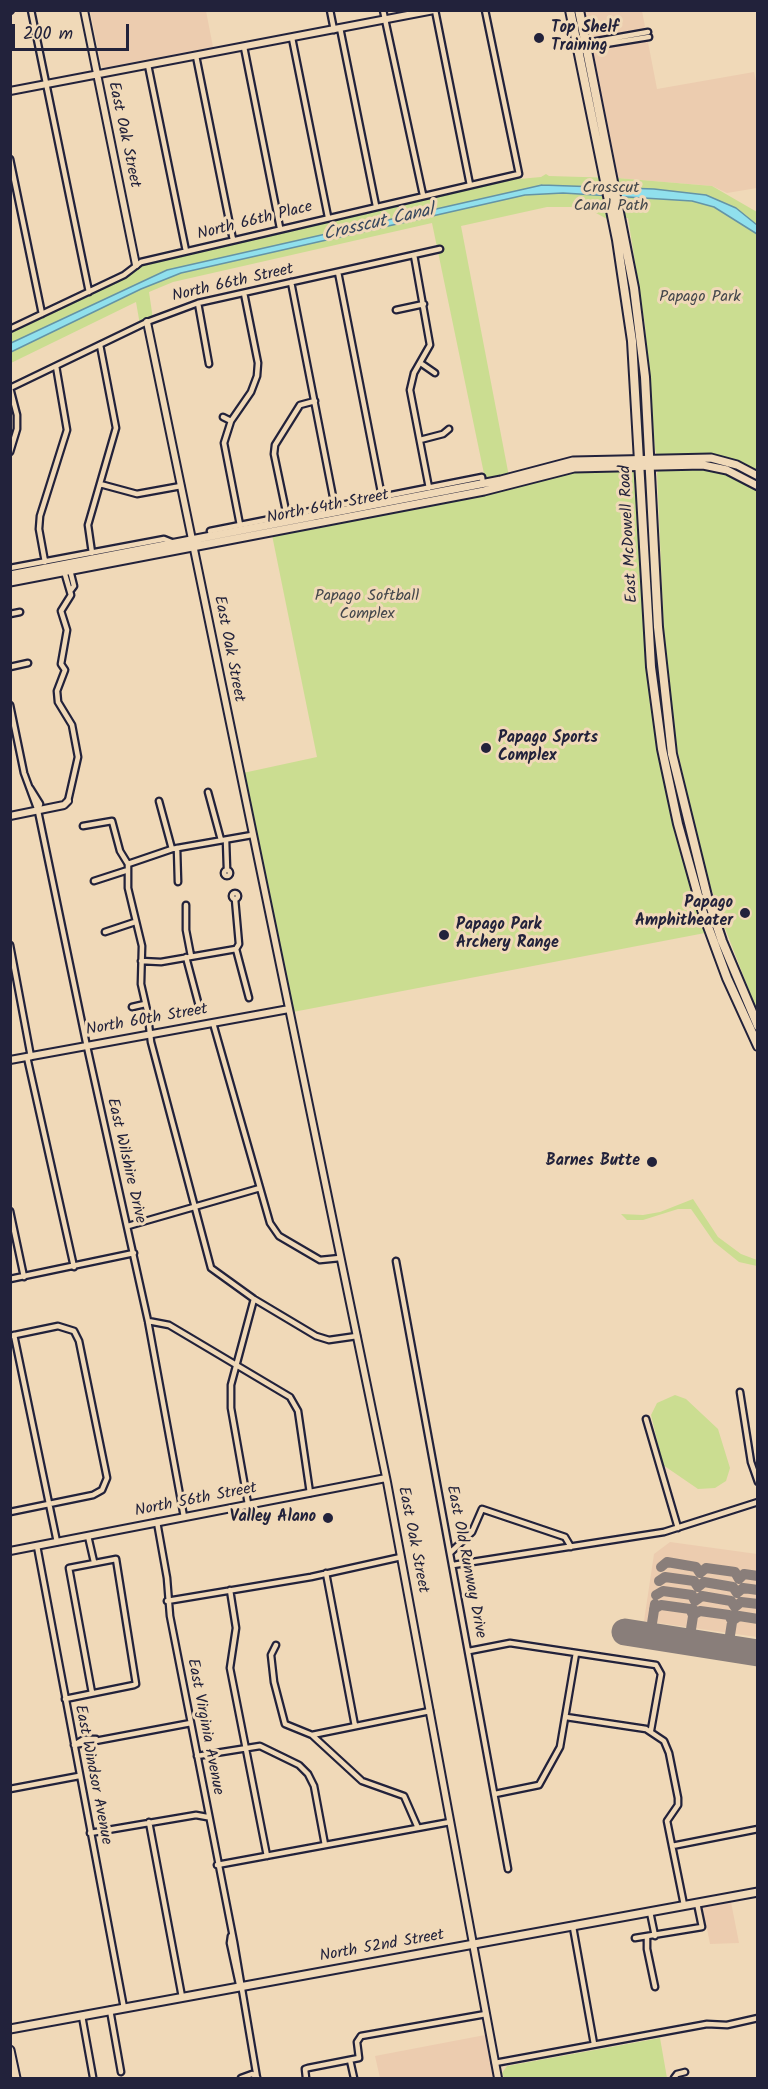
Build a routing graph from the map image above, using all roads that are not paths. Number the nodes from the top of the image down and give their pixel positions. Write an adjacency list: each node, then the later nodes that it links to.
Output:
1 (31, 10): 20 (street)
2 (84, 10): 19 (street, East Oak Street)
3 (330, 10): 10 (street)
4 (383, 10): 9 (street)
5 (435, 10): 9 (street); 23 (street)
6 (485, 10): 23 (street, North 66th Place)
7 (570, 10): 17 (main road, East McDowell Road)
8 (579, 10): 13 (main road, East McDowell Road)
9 (386, 20): 10 (street); 24 (street)
10 (337, 29): 12 (street); 25 (street)
11 (649, 34): 13 (street)
12 (292, 38): 14 (street); 26 (street)
13 (586, 45): 16 (main road, East McDowell Road)
14 (244, 47): 15 (street); 27 (street)
15 (196, 56): 18 (street); 28 (street)
16 (589, 57): 17 (main road); 34 (main road, East McDowell Road)
17 (580, 59): 42 (main road, East McDowell Road)
18 (148, 65): 19 (street); 30 (street)
19 (97, 75): 20 (street); 32 (street, East Oak Street)
20 (46, 84): 21 (street); 36 (street)
21 (10, 91)
22 (10, 159): 41 (street)
23 (470, 185): 24 (street, North 66th Place)
24 (423, 195): 25 (street, North 66th Place)
25 (376, 206): 26 (street, North 66th Place)
26 (328, 217): 27 (street, North 66th Place)
27 (280, 228): 28 (street, North 66th Place)
28 (233, 240): 30 (street, North 66th Place)
29 (440, 249): 31 (street, North 66th Street)
30 (186, 251): 32 (street, North 66th Place)
31 (414, 255): 33 (street, North 66th Street); 39 (street)
32 (136, 265): 36 (street, North 66th Place)
33 (338, 272): 35 (street, North 66th Street); 69 (street)
34 (633, 279): 42 (main road); 46 (main road, East McDowell Road)
35 (291, 282): 37 (street, North 66th Street); 54 (street)
36 (89, 292): 41 (street, North 66th Place)
37 (244, 293): 38 (street, North 66th Street); 56 (street)
38 (198, 303): 43 (street, North 66th Street); 47 (street)
39 (424, 304): 40 (street); 48 (street)
40 (396, 310)
41 (42, 314): 44 (street, North 66th Place)
42 (629, 319): 46 (main road); 60 (main road, East McDowell Road)
43 (147, 322): 45 (street, North 66th Street); 66 (street, East Oak Street)
44 (10, 329)
45 (100, 345): 49 (street, North 66th Street); 64 (street)
46 (643, 362): 61 (main road, East McDowell Road)
47 (209, 364)
48 (422, 364): 51 (street); 52 (street)
49 (56, 366): 53 (street, North 66th Street); 77 (street)
50 (407, 368): 51 (street)
51 (414, 373): 58 (street)
52 (435, 373)
53 (10, 388): 59 (street)
54 (315, 401): 70 (street); 71 (street)
55 (223, 417): 56 (street)
56 (231, 421): 72 (street)
57 (448, 429): 58 (street)
58 (420, 440): 68 (street)
59 (10, 452)
60 (640, 462): 61 (main road, North 64th Street); 62 (main road, North 64th Street); 117 (main road, East McDowell Road)
61 (650, 462): 63 (main road); 67 (main road); 114 (main road, East McDowell Road)
62 (549, 470): 65 (main road, North 64th Street); 70 (main road, North 64th Street)
63 (758, 476)
64 (100, 484): 66 (street); 76 (street)
65 (483, 484): 68 (street, North 64th Street); 70 (main road, North 64th Street)
66 (181, 486): 75 (street, East Oak Street)
67 (758, 486)
68 (429, 488): 69 (street, North 64th Street)
69 (382, 497): 70 (street, North 64th Street)
70 (336, 512): 71 (street, North 64th Street); 75 (main road, North 64th Street)
71 (287, 516): 72 (street, North 64th Street)
72 (240, 525): 73 (street, North 64th Street)
73 (210, 531)
74 (176, 544): 75 (main road, North 64th Street); 76 (street, North 64th Street); 79 (main road, North 64th Street)
75 (193, 544): 79 (main road, North 64th Street); 93 (street, East Oak Street)
76 (92, 553): 77 (street, North 64th Street)
77 (45, 562): 78 (street, North 64th Street)
78 (10, 568)
79 (67, 568): 80 (main road, North 64th Street); 81 (main road, North 64th Street); 88 (street)
80 (10, 575)
81 (10, 582)
82 (20, 612): 83 (street)
83 (10, 614)
84 (28, 663): 85 (street)
85 (10, 667)
86 (10, 705): 90 (street, East Wilshire Drive)
87 (208, 792): 94 (street)
88 (68, 801): 90 (street)
89 (159, 801): 95 (street)
90 (38, 811): 91 (street); 116 (street, East Wilshire Drive)
91 (10, 816)
92 (83, 826): 96 (street)
93 (252, 835): 94 (street); 112 (street, East Oak Street)
94 (224, 840): 95 (street); 97 (street)
95 (175, 849): 96 (street); 99 (street)
96 (128, 867): 98 (street); 102 (street)
97 (227, 869)
98 (94, 881)
99 (178, 882)
100 (235, 899): 105 (street)
101 (186, 905): 106 (street)
102 (135, 922): 103 (street); 107 (street)
103 (105, 932)
104 (10, 945): 118 (street)
105 (236, 949): 106 (street); 108 (street)
106 (189, 957): 107 (street); 110 (street)
107 (141, 961): 109 (street)
108 (249, 998)
109 (145, 1004): 111 (street); 115 (street)
110 (200, 1006)
111 (132, 1007)
112 (289, 1009): 113 (street, North 60th Street); 125 (street, East Oak Street)
113 (213, 1023): 115 (street, North 60th Street); 120 (street)
114 (758, 1026)
115 (150, 1035): 116 (street, North 60th Street); 121 (street)
116 (87, 1046): 118 (street, North 60th Street); 123 (street, East Wilshire Drive)
117 (758, 1046)
118 (29, 1057): 119 (street, North 60th Street); 127 (street)
119 (10, 1060)
120 (260, 1188): 121 (street); 125 (street)
121 (193, 1207): 123 (street); 130 (street)
122 (10, 1211): 128 (street)
123 (128, 1226): 124 (street, East Wilshire Drive)
124 (134, 1253): 127 (street); 131 (street, East Wilshire Drive)
125 (340, 1258): 133 (street, East Oak Street)
126 (396, 1261): 152 (street, East Old Runway Drive)
127 (74, 1266): 128 (street)
128 (24, 1277): 129 (street)
129 (10, 1279)
130 (254, 1299): 133 (street); 134 (street)
131 (148, 1321): 134 (street); 144 (street, East Wilshire Drive)
132 (12, 1336): 141 (street); 141 (street)
133 (357, 1336): 137 (street, East Oak Street)
134 (236, 1365): 139 (street); 142 (street)
135 (740, 1392): 138 (street)
136 (646, 1419): 146 (street)
137 (386, 1478): 139 (street, North 56th Street); 153 (street, East Oak Street)
138 (758, 1482)
139 (310, 1493): 142 (street, North 56th Street)
140 (758, 1502): 146 (street)
141 (49, 1504): 143 (street); 148 (street)
142 (248, 1504): 144 (street, North 56th Street)
143 (10, 1512)
144 (184, 1517): 145 (street, North 56th Street)
145 (157, 1522): 147 (street, North 56th Street); 158 (street, East Virginia Avenue)
146 (678, 1528): 150 (street)
147 (88, 1536): 148 (street, North 56th Street); 154 (street)
148 (57, 1542): 149 (street, North 56th Street)
149 (37, 1546): 151 (street, North 56th Street); 163 (street, East Windsor Avenue)
150 (571, 1547): 152 (street); 155 (street)
151 (10, 1551)
152 (451, 1552): 155 (street, East Old Runway Drive)
153 (401, 1557): 156 (street); 164 (street, East Oak Street)
154 (94, 1563): 162 (street); 162 (street)
155 (453, 1565): 160 (street, East Old Runway Drive)
156 (326, 1573): 157 (street); 167 (street)
157 (230, 1590): 158 (street); 171 (street)
158 (167, 1601): 166 (street, East Virginia Avenue)
159 (276, 1645): 169 (street)
160 (469, 1651): 161 (street); 175 (street, East Old Runway Drive)
161 (576, 1653): 165 (street); 168 (street)
162 (92, 1694): 163 (street)
163 (65, 1699): 170 (street, East Windsor Avenue)
164 (430, 1711): 167 (street); 178 (street, East Oak Street)
165 (566, 1717): 168 (street); 175 (street)
166 (191, 1723): 170 (street); 172 (street, East Virginia Avenue)
167 (356, 1726): 169 (street)
168 (651, 1730): 183 (street)
169 (312, 1735): 179 (street)
170 (74, 1745): 173 (street, East Windsor Avenue)
171 (246, 1747): 172 (street); 182 (street); 184 (street)
172 (197, 1756): 176 (street, East Virginia Avenue)
173 (79, 1776): 174 (street); 181 (street, East Windsor Avenue)
174 (10, 1789)
175 (495, 1794): 186 (street, East Old Runway Drive)
176 (207, 1817): 177 (street); 185 (street, East Virginia Avenue)
177 (149, 1822): 181 (street); 198 (street)
178 (450, 1822): 179 (street); 195 (street, East Oak Street)
179 (418, 1828): 182 (street)
180 (758, 1829): 183 (street)
181 (90, 1833): 199 (street, East Windsor Avenue)
182 (325, 1845): 184 (street)
183 (672, 1846): 189 (street)
184 (267, 1856): 185 (street)
185 (217, 1865): 196 (street, East Virginia Avenue)
186 (508, 1869)
187 (758, 1892): 188 (main road, North 52nd Street)
188 (698, 1903): 189 (main road, North 52nd Street); 192 (street)
189 (684, 1905): 190 (main road, North 52nd Street)
190 (650, 1912): 191 (main road, North 52nd Street); 192 (street)
191 (573, 1927): 195 (main road, North 52nd Street); 205 (street)
192 (655, 1936): 194 (street)
193 (635, 1938): 194 (street)
194 (647, 1938): 197 (street)
195 (473, 1944): 196 (main road, North 52nd Street); 201 (street, East Oak Street)
196 (240, 1986): 198 (main road, North 52nd Street); 212 (street, East Virginia Avenue)
197 (655, 1987)
198 (182, 1997): 199 (main road, North 52nd Street)
199 (124, 2008): 200 (main road, North 52nd Street)
200 (110, 2010): 202 (main road, North 52nd Street); 209 (street)
201 (486, 2014): 207 (street); 208 (street, East Oak Street)
202 (82, 2016): 204 (main road, North 52nd Street); 211 (street)
203 (758, 2018): 205 (street)
204 (10, 2029)
205 (594, 2044): 208 (street)
206 (10, 2050): 213 (main road)
207 (350, 2060): 215 (street); 216 (street)
208 (495, 2064): 217 (street, East Oak Street)
209 (121, 2072)
210 (685, 2072): 218 (street)
211 (93, 2077)
212 (257, 2078): 214 (street)
213 (16, 2079)
214 (241, 2079)
215 (306, 2079)
216 (354, 2079)
217 (498, 2079)
218 (674, 2079)

